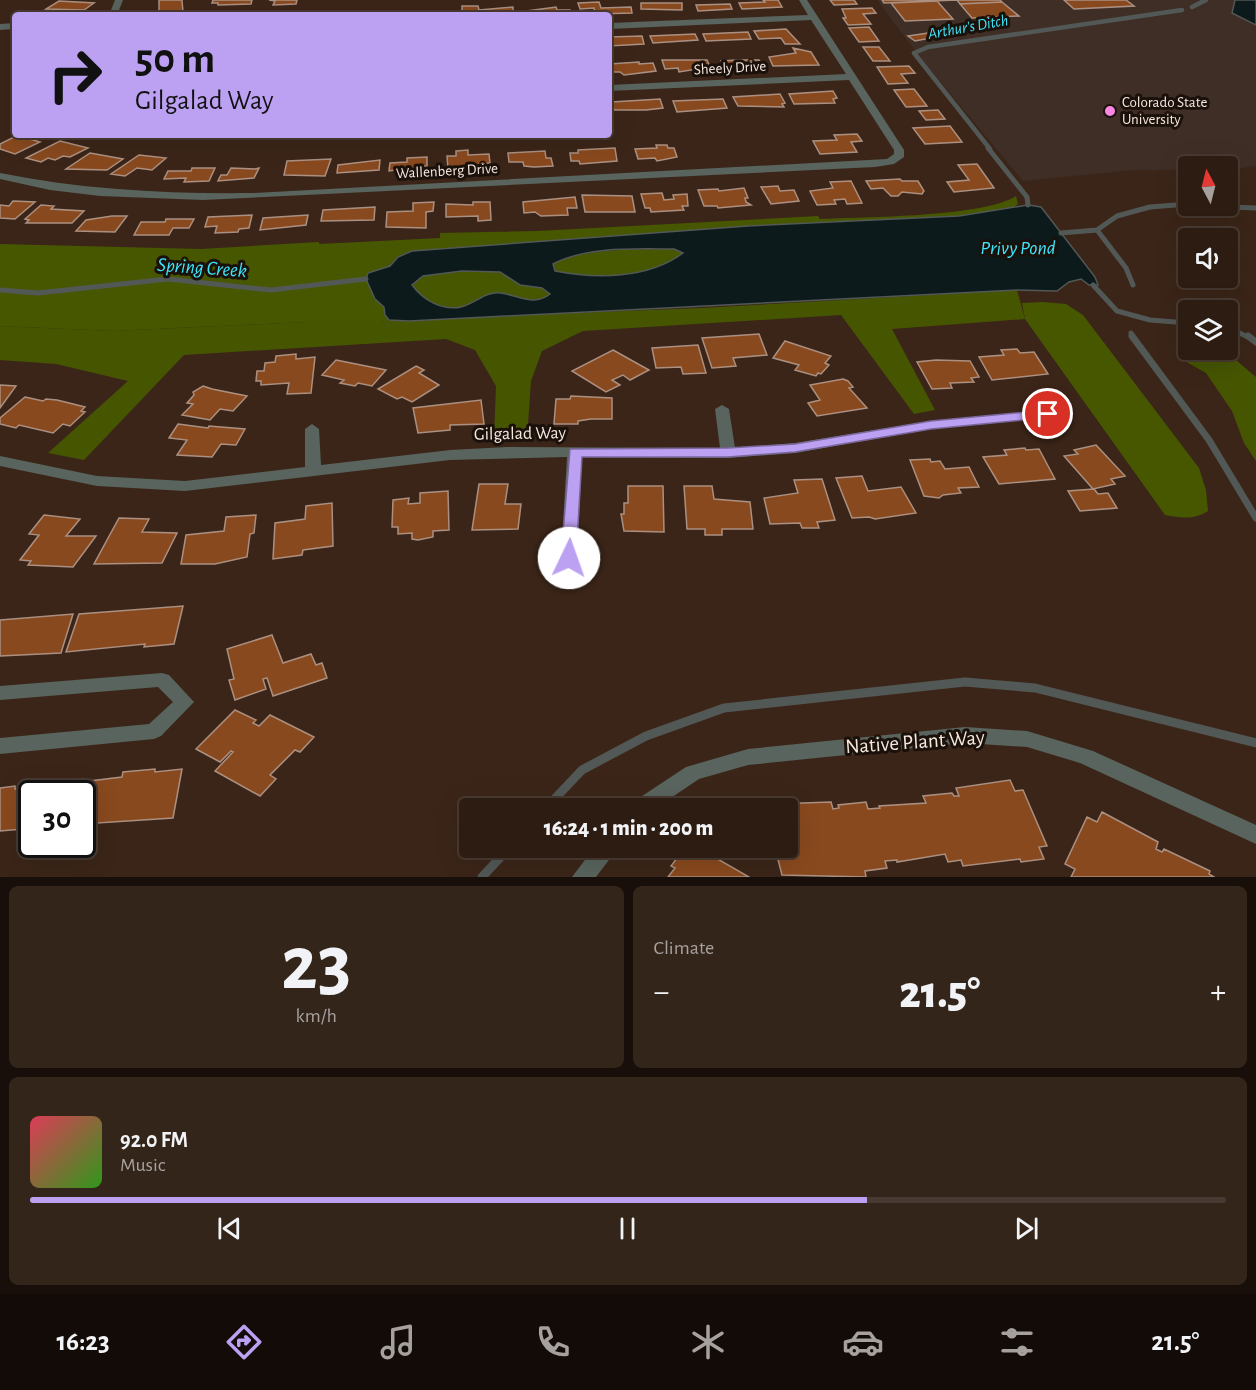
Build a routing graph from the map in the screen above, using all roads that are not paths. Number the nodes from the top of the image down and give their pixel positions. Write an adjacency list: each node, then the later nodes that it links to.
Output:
1 (803, 0): 2 (street)
2 (813, 17): 3 (street); 4 (street)
3 (612, 26)
4 (853, 77): 5 (street, Sheely Drive); 6 (street, Wallenberg Drive)
5 (612, 88)
6 (0, 176)
7 (722, 409): 11 (street)
8 (1048, 414): 11 (street, Gilgalad Way)
9 (312, 429): 13 (street)
10 (575, 452): 11 (street, Gilgalad Way); 13 (street, Gilgalad Way); 14 (street)
11 (728, 453)
12 (0, 461): 13 (street, Gilgalad Way)
13 (313, 472)
14 (569, 558)
15 (0, 693): 16 (street)
16 (0, 746)
17 (655, 798): 18 (street, Native Plant Way)
18 (1256, 836)
19 (599, 858): 20 (street)
20 (583, 877)

